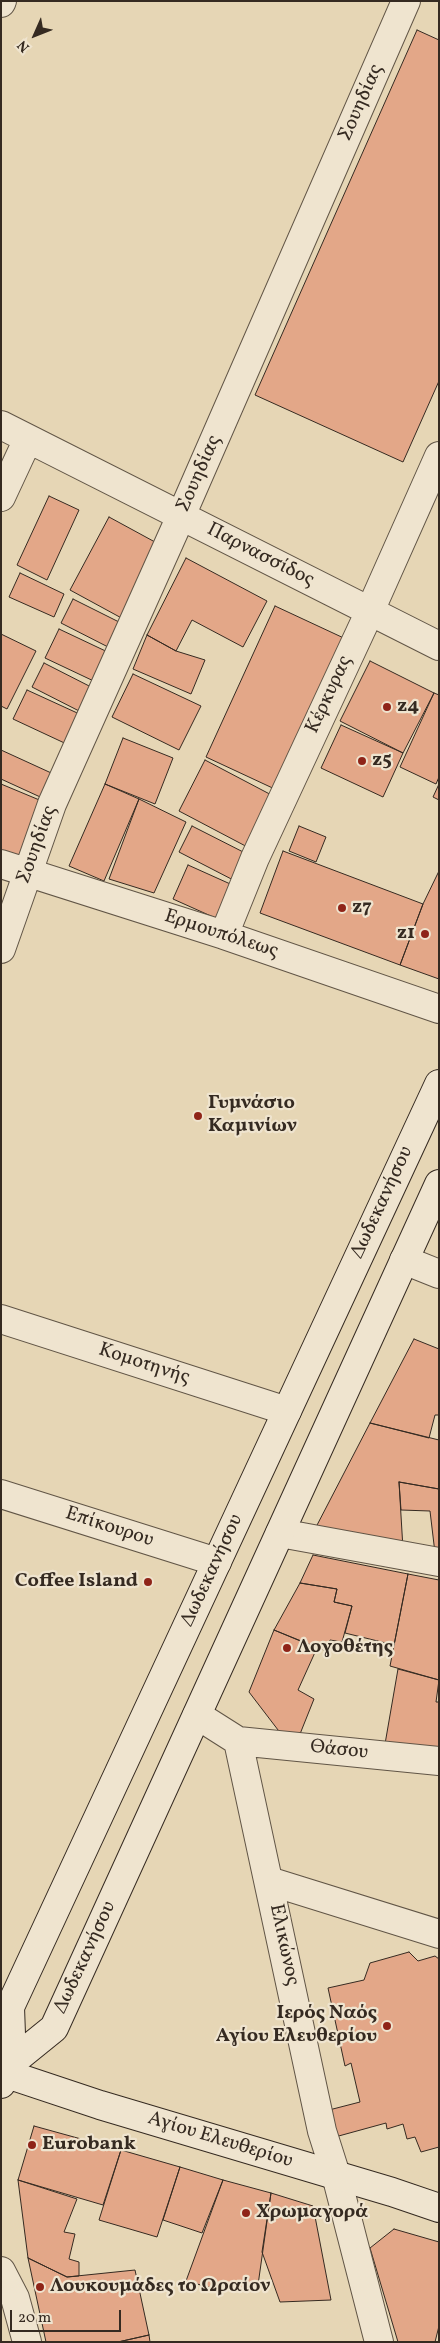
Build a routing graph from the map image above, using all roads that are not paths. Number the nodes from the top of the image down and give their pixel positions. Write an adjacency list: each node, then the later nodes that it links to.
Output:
1 (406, 1): 6 (street, Σουηδίας)
2 (1, 425): 3 (street, Παρνασσίδος)
3 (28, 439): 5 (street); 6 (street, Παρνασσίδος)
4 (439, 456): 7 (street, Κέρκυρας)
5 (1, 497)
6 (181, 516): 7 (street, Παρνασσίδος); 10 (street, Σουηδίας)
7 (370, 611): 8 (street, Παρνασσίδος); 11 (street, Κέρκυρας)
8 (439, 646)
9 (1, 864): 10 (street, Ερμουπόλεως)
10 (27, 872): 11 (street, Ερμουπόλεως); 12 (street, Σουηδίας)
11 (224, 935): 13 (street, Ερμουπόλεως)
12 (1, 949)
13 (439, 1009)
14 (439, 1084): 19 (street, Δωδεκανήσου)
15 (439, 1184): 16 (street, Δωδεκανήσου)
16 (404, 1260): 17 (street); 21 (street, Δωδεκανήσου)
17 (439, 1274)
18 (1, 1319): 19 (street, Κομοτηνής)
19 (287, 1411): 22 (street, Δωδεκανήσου)
20 (1, 1494): 22 (street, Επίκουρου)
21 (280, 1533): 23 (street); 24 (street, Δωδεκανήσου)
22 (217, 1562): 29 (street, Δωδεκανήσου)
23 (439, 1562)
24 (197, 1715): 25 (street); 29 (street, Δωδεκανήσου)
25 (238, 1741): 26 (street, Θάσου); 27 (street, Ελικώνος)
26 (439, 1761)
27 (269, 1881): 28 (street); 30 (street, Ελικώνος)
28 (439, 1934)
29 (4, 2073): 30 (street, Αγίου Ελευθερίου)
30 (336, 2175): 31 (street, Αγίου Ελευθερίου); 34 (street, Ελικώνος)
31 (439, 2208)
32 (1, 2271): 33 (street)
33 (26, 2342)
34 (379, 2342)

